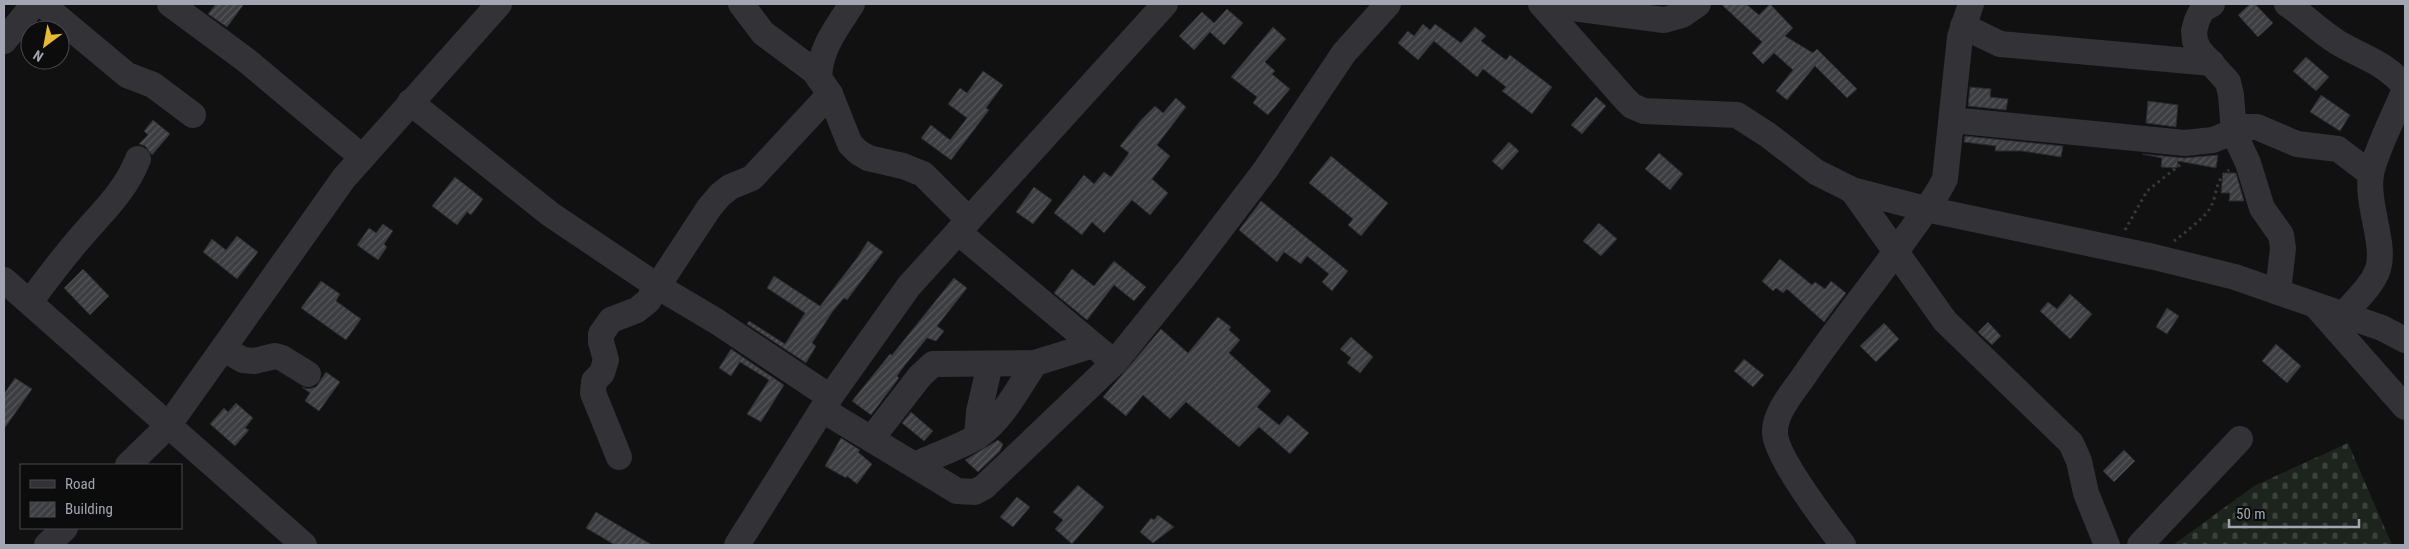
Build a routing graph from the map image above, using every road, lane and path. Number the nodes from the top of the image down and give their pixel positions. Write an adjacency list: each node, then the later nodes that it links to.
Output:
1 (34, 4): 14 (street)
2 (42, 4): 19 (street)
3 (170, 4): 23 (street)
4 (499, 4): 18 (street)
5 (741, 4): 16 (street)
6 (852, 4): 16 (street)
7 (1165, 4): 29 (street)
8 (1388, 4): 42 (street)
9 (1541, 4): 10 (street); 27 (street)
10 (1698, 4)
11 (2212, 4): 15 (street)
12 (2286, 4): 17 (street)
13 (1967, 15): 15 (street); 20 (street)
14 (4, 41)
15 (2212, 63): 21 (street)
16 (825, 86): 29 (street); 34 (street)
17 (2405, 88): 26 (street)
18 (410, 102): 23 (street); 34 (street)
19 (193, 115)
20 (1952, 120): 22 (street); 28 (street)
21 (2234, 133): 22 (street); 25 (street); 26 (street)
22 (2185, 143): 30 (path)
23 (362, 156): 41 (street)
24 (138, 159): 36 (street)
25 (2248, 163): 32 (path); 35 (street)
26 (2371, 174): 38 (street)
27 (1852, 190): 28 (street); 31 (street)
28 (1926, 209): 30 (street); 31 (street)
29 (964, 226): 40 (street); 46 (street)
30 (2114, 251): 32 (street)
31 (1896, 253): 59 (street); 60 (street)
32 (2154, 258): 35 (street)
33 (4, 280): 36 (street)
34 (657, 286): 46 (street); 52 (street)
35 (2278, 292): 37 (street)
36 (30, 302): 48 (street)
37 (2315, 305): 38 (street); 47 (street)
38 (2344, 315): 39 (street)
39 (2405, 340)
40 (1094, 345): 42 (street); 43 (street)
41 (224, 349): 45 (street); 48 (street)
42 (1114, 362): 54 (street)
43 (1035, 363): 44 (street); 49 (street)
44 (990, 364): 49 (street); 50 (street)
45 (308, 374)
46 (827, 403): 50 (street); 58 (street)
47 (2405, 406)
48 (168, 426): 53 (street); 57 (street)
49 (977, 437): 54 (street)
50 (872, 438): 54 (street)
51 (2240, 439): 61 (street)
52 (619, 457)
53 (129, 464)
54 (915, 465)
55 (64, 529): 56 (street)
56 (47, 545)
57 (304, 545)
58 (737, 545)
59 (1843, 545)
60 (2107, 545)
61 (2140, 545)

